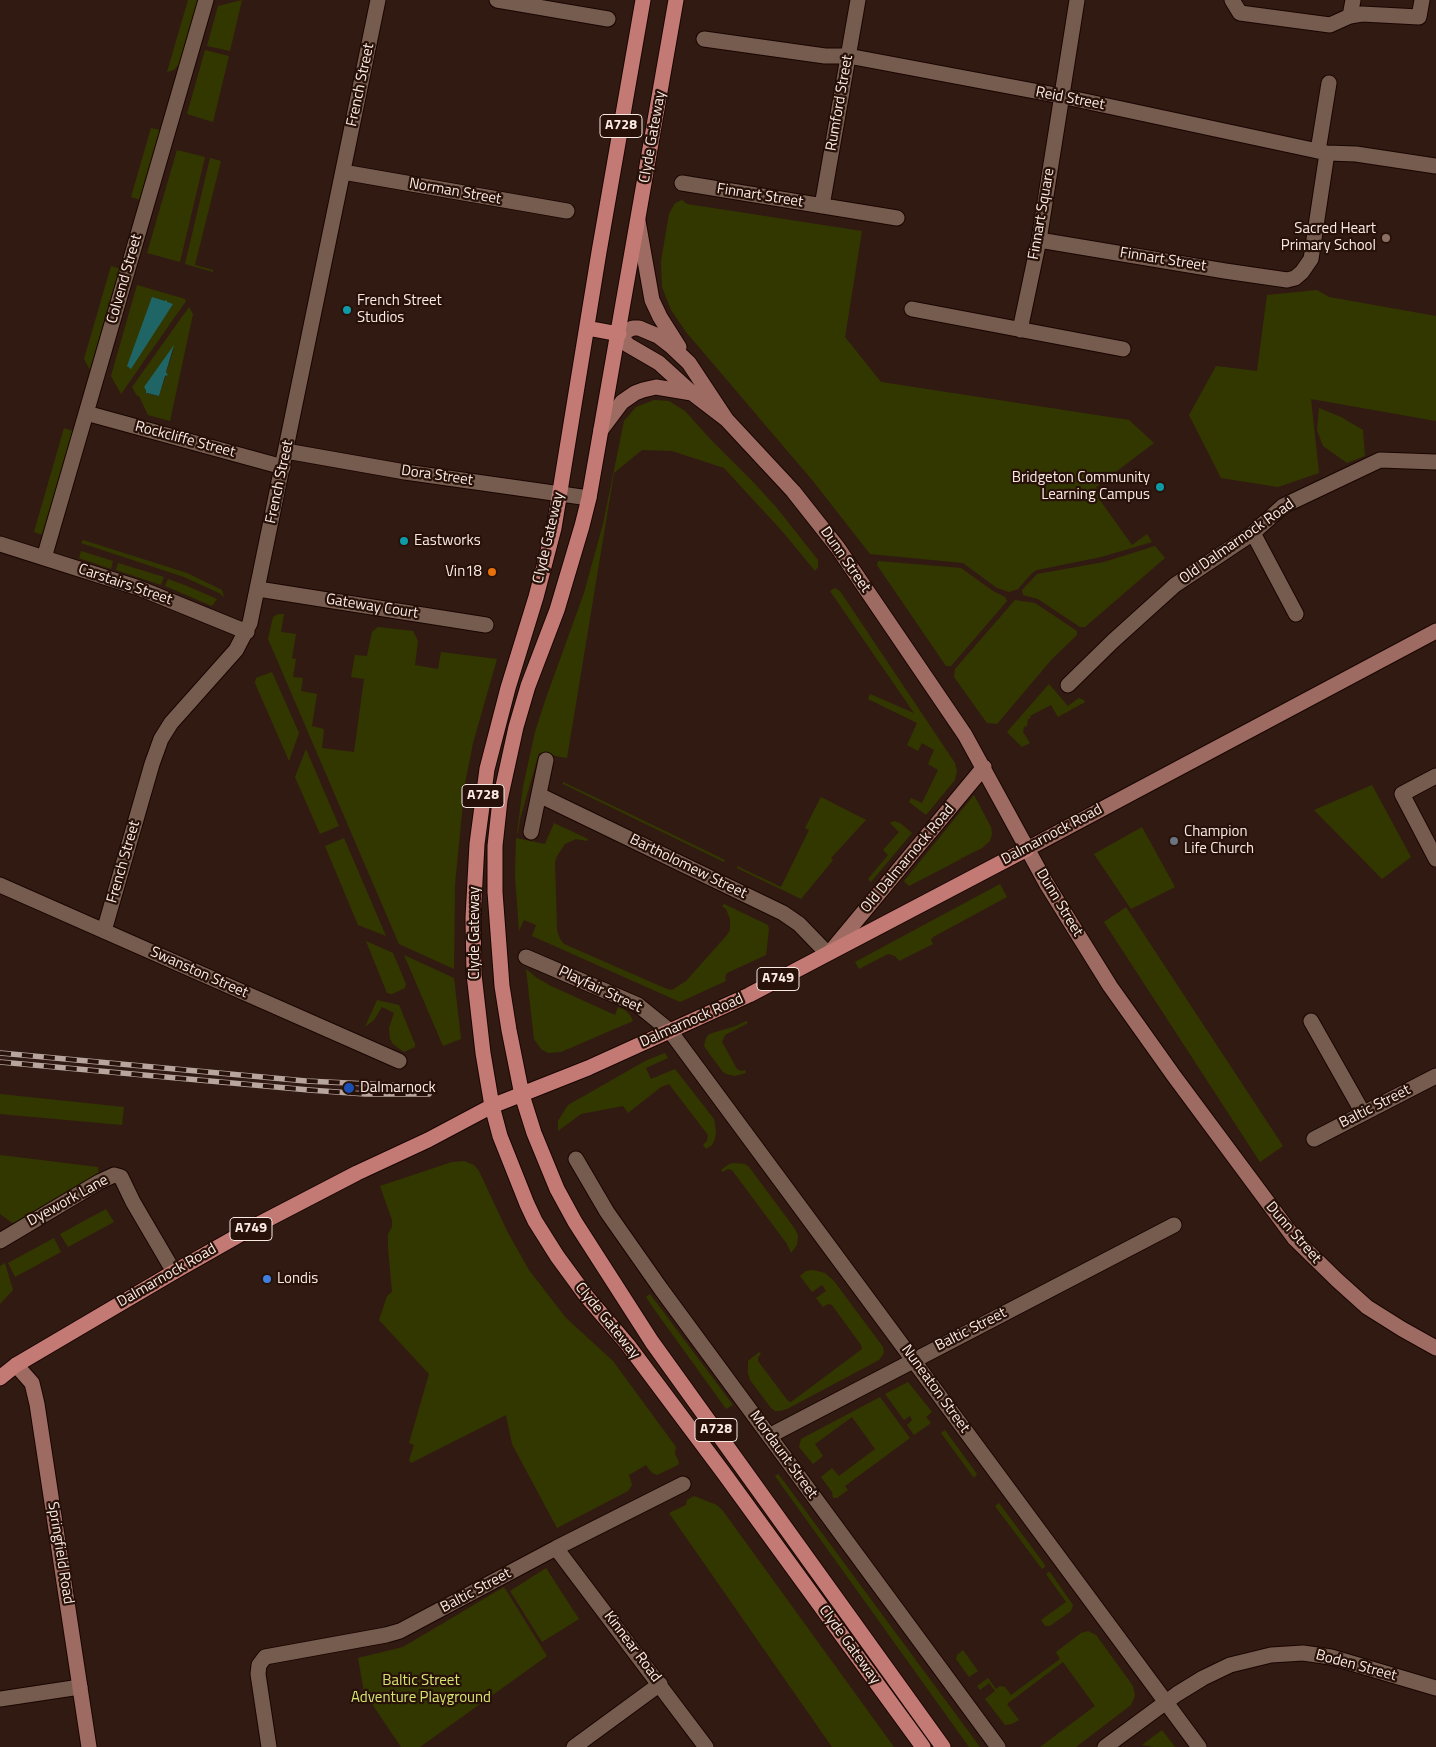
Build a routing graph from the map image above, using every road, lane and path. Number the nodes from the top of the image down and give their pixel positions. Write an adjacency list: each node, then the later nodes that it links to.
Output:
1 (206, 0): 33 (street, Colvend Street)
2 (378, 0): 19 (street, French Street)
3 (496, 0): 12 (street)
4 (643, 0): 27 (main road, Clyde Gateway / A728)
5 (676, 0): 24 (main road, Clyde Gateway / A728)
6 (858, 0): 14 (street, Rumford Street)
7 (1077, 0): 16 (street, Finnart Square)
8 (1232, 0): 11 (street)
9 (1353, 0): 11 (street)
10 (1422, 0): 11 (street)
11 (1350, 16)
12 (608, 19)
13 (704, 38): 14 (street, Reid Street)
14 (848, 56): 16 (street, Reid Street); 21 (street, Rumford Street)
15 (1329, 82): 17 (street)
16 (1061, 96): 17 (street, Reid Street); 25 (street, Finnart Square)
17 (1322, 152): 18 (street, Reid Street); 25 (street, Finnart Street)
18 (1436, 166)
19 (343, 172): 22 (street, Norman Street); 36 (street, French Street)
20 (682, 183): 21 (street, Finnart Street)
21 (822, 206): 23 (street, Finnart Street)
22 (567, 211)
23 (897, 218)
24 (638, 220): 29 (main road, Clyde Gateway / A728); 31 (main road)
25 (1039, 240): 28 (street, Finnart Square)
26 (912, 309): 28 (street)
27 (587, 328): 29 (main road); 39 (main road, Clyde Gateway / A728)
28 (1020, 330): 30 (street)
29 (618, 334): 31 (main road, Dunn Street); 32 (main road, Dunn Street); 35 (main road, Clyde Gateway / A728)
30 (1123, 349)
31 (689, 363): 34 (main road, Dunn Street)
32 (692, 393): 34 (main road, Dunn Street); 35 (main road)
33 (86, 413): 38 (street, Rockcliffe Street); 43 (street, Colvend Street)
34 (726, 418): 51 (main road, Dunn Street)
35 (601, 430): 40 (main road, Clyde Gateway / A728)
36 (286, 451): 38 (street, French Street); 39 (street, Dora Street)
37 (1436, 462): 41 (street, Old Dalmarnock Road)
38 (283, 466): 44 (street, French Street)
39 (560, 493): 40 (street, Dora Street); 66 (main road, Clyde Gateway / A728)
40 (589, 498): 65 (main road, Clyde Gateway / A728)
41 (1253, 533): 45 (street); 49 (street, Old Dalmarnock Road)
42 (0, 544): 43 (street, Carstairs Street)
43 (44, 558): 48 (street, Carstairs Street)
44 (258, 589): 46 (street, Gateway Court); 48 (street, French Street)
45 (1296, 614)
46 (486, 625)
47 (1436, 631): 55 (main road, Dalmarnock Road)
48 (247, 632): 58 (street, French Street)
49 (1068, 684)
50 (546, 760): 53 (street)
51 (984, 768): 55 (main road, Dunn Street); 59 (main road, Old Dalmarnock Road)
52 (1436, 776): 56 (street)
53 (538, 795): 54 (street); 59 (street, Bartholomew Street)
54 (531, 832)
55 (1027, 848): 59 (main road, Dalmarnock Road / A749); 73 (main road, Dunn Street)
56 (1436, 858)
57 (0, 885): 58 (street, Swanston Street)
58 (104, 931): 63 (street, Swanston Street)
59 (829, 952): 62 (main road, Dalmarnock Road / A749)
60 (526, 957): 62 (street, Playfair Street)
61 (1311, 1021): 67 (street)
62 (670, 1031): 65 (main road, Dalmarnock Road / A749); 74 (street, Nuneaton Street)
63 (399, 1061)
64 (1436, 1076): 67 (street, Baltic Street)
65 (522, 1095): 66 (main road, Dalmarnock Road / A749); 90 (main road, Clyde Gateway / A728)
66 (492, 1106): 72 (main road, Dalmarnock Road / A749); 89 (main road, Clyde Gateway / A728)
67 (1363, 1113): 68 (street, Baltic Street)
68 (1314, 1139)
69 (576, 1159): 77 (street, Mordaunt Street)
70 (1174, 1225): 74 (street, Baltic Street)
71 (0, 1241): 72 (street, Dyework Lane)
72 (174, 1272): 75 (main road, Dalmarnock Road / A749)
73 (1436, 1348)
74 (914, 1360): 77 (street, Baltic Street); 84 (street, Nuneaton Street)
75 (16, 1364): 76 (main road, Dalmarnock Road / A749); 81 (main road, Springfield Road)
76 (0, 1378)
77 (769, 1436): 91 (street, Mordaunt Street)
78 (683, 1484): 79 (street, Baltic Street)
79 (556, 1548): 80 (street, Kinnear Road); 86 (street, Baltic Street)
80 (660, 1684): 87 (street); 88 (street, Kinnear Road)
81 (80, 1687): 83 (street); 85 (main road, Springfield Road)
82 (1436, 1688): 84 (street, Boden Street)
83 (0, 1699)
84 (1166, 1702): 92 (street); 93 (street, Nuneaton Street)
85 (89, 1747)
86 (269, 1747)
87 (574, 1747)
88 (706, 1747)
89 (923, 1747)
90 (943, 1747)
91 (998, 1747)
92 (1105, 1747)
93 (1199, 1747)

